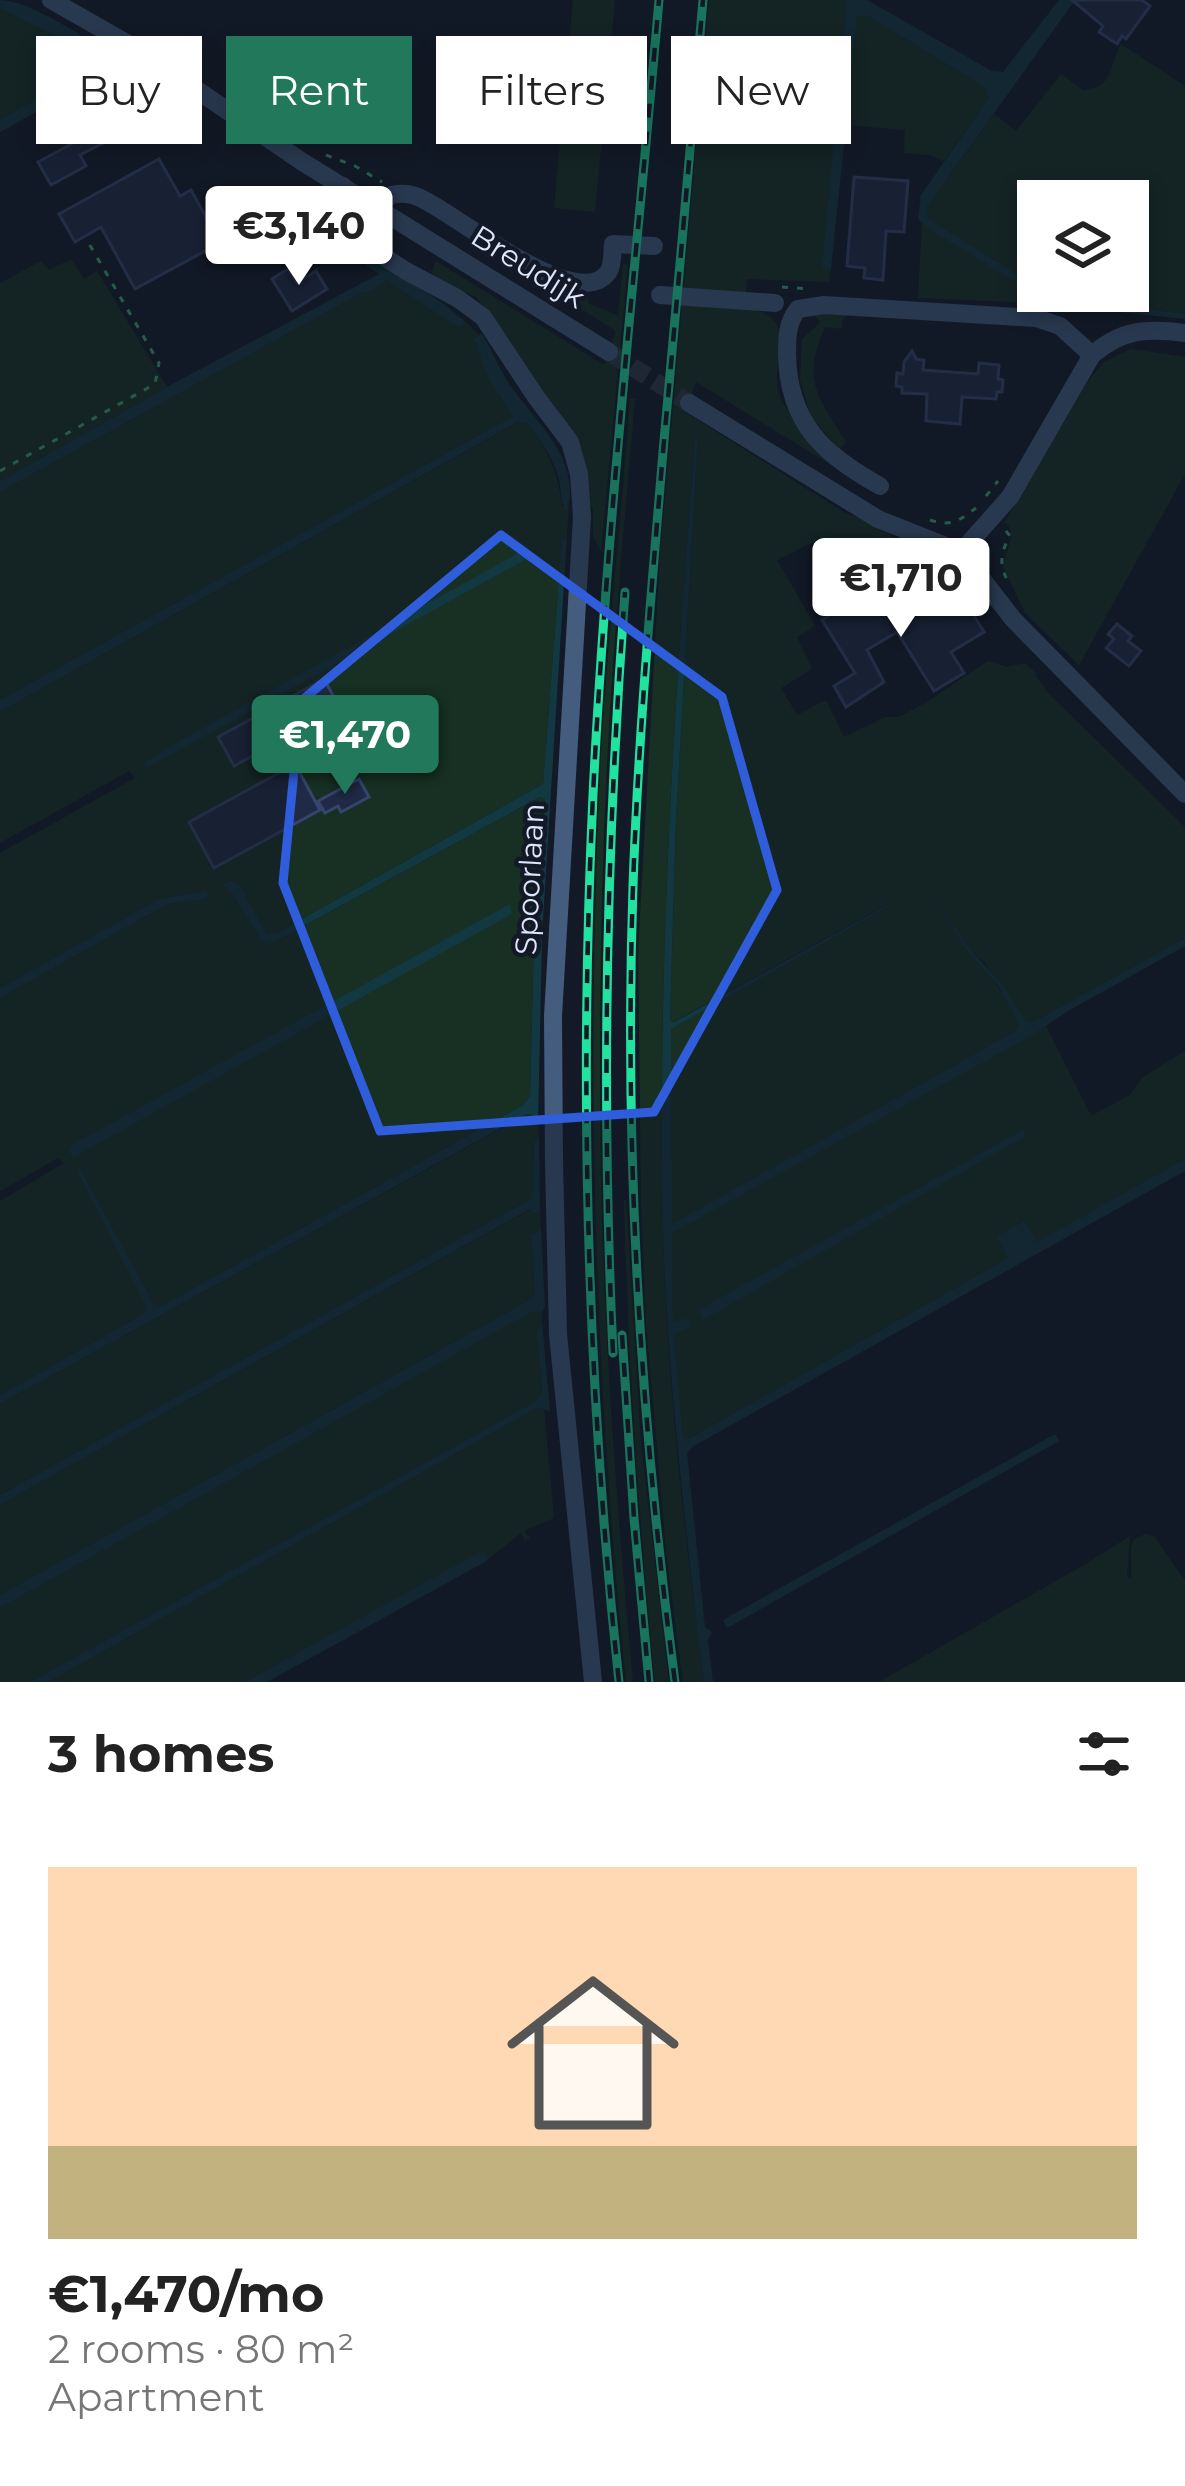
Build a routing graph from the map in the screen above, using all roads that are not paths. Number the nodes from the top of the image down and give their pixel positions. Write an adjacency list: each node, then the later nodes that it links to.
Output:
1 (51, 0): 2 (street, Breudijk)
2 (343, 186): 3 (street, Breudijk); 14 (street, Spoorlaan)
3 (376, 208): 4 (street); 8 (street, Breudijk)
4 (655, 246)
5 (660, 295): 6 (street)
6 (794, 313): 9 (street); 11 (street)
7 (1185, 333): 9 (street)
8 (609, 352)
9 (1093, 355): 12 (street)
10 (688, 403): 12 (street)
11 (880, 486)
12 (961, 551): 13 (street)
13 (1185, 794)
14 (593, 1682)

